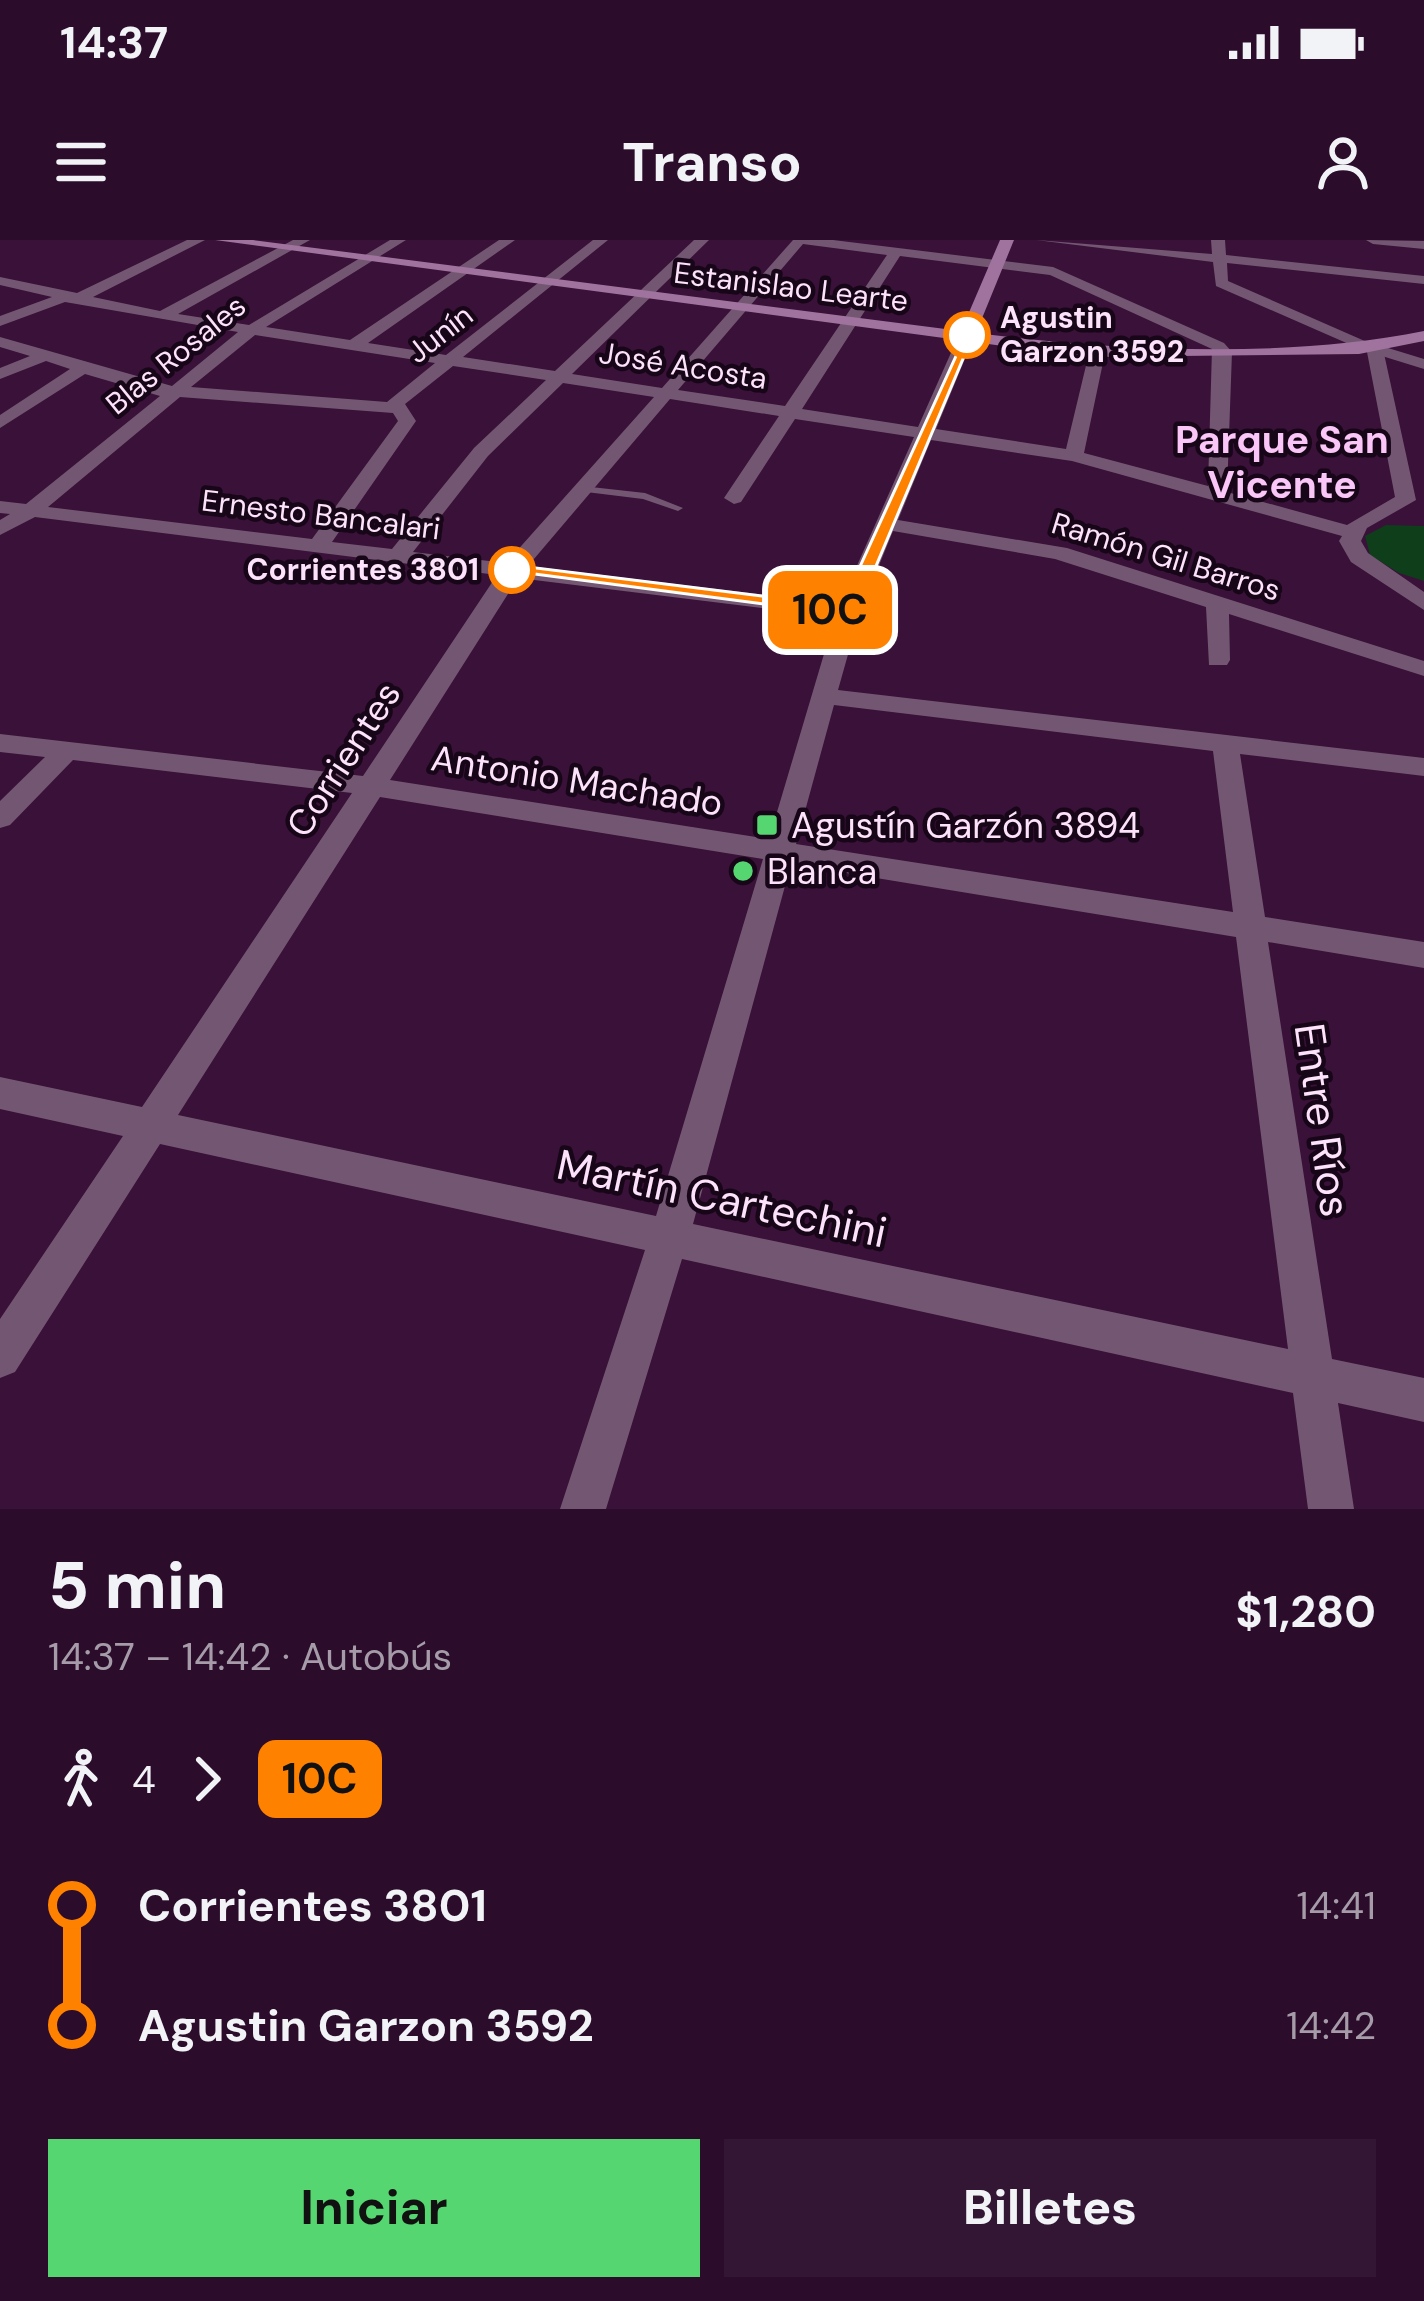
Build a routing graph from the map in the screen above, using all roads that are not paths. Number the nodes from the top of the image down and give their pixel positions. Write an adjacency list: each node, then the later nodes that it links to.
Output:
1 (198, 240): 23 (street)
2 (222, 240): 12 (main road, Estanislao Learte)
3 (399, 240): 15 (street, Blas Rosales)
4 (508, 240): 18 (street)
5 (601, 240): 21 (street, Junín)
6 (702, 240): 22 (street)
7 (800, 240): 14 (street); 24 (street, Corrientes)
8 (1007, 240): 17 (main road)
9 (1043, 240): 16 (street)
10 (1219, 240): 16 (street)
11 (1373, 240): 13 (street)
12 (296, 244): 15 (main road, Estanislao Learte); 25 (street)
13 (1424, 245)
14 (896, 252): 17 (street); 27 (street)
15 (369, 258): 18 (main road, Estanislao Learte); 28 (street, Blas Rosales)
16 (1218, 258): 19 (street); 33 (street)
17 (997, 264): 30 (main road); 34 (street)
18 (463, 271): 21 (main road, Estanislao Learte); 32 (street)
19 (1424, 280)
20 (0, 281): 23 (street, José Acosta)
21 (550, 282): 22 (main road, Estanislao Learte); 37 (street, Junín)
22 (648, 295): 24 (main road, Estanislao Learte); 41 (street)
23 (67, 299): 25 (street, José Acosta); 26 (street)
24 (740, 307): 27 (main road, Estanislao Learte); 43 (street, Corrientes)
25 (162, 316): 28 (street, José Acosta)
26 (0, 321)
27 (853, 322): 30 (main road, Estanislao Learte); 45 (street)
28 (251, 329): 32 (street, José Acosta); 42 (street, Blas Rosales)
29 (1424, 336): 33 (main road)
30 (966, 337): 35 (main road, Estanislao Learte); 47 (street)
31 (0, 342): 36 (street)
32 (354, 345): 37 (street, José Acosta)
33 (1375, 349): 34 (main road, Estanislao Learte); 38 (street, Estanislao Learte); 54 (street)
34 (1224, 352): 35 (main road, Estanislao Learte); 50 (street)
35 (1097, 353): 48 (street)
36 (45, 356): 39 (street); 40 (street)
37 (450, 360): 41 (street, José Acosta); 44 (street, Junín)
38 (1424, 364)
39 (82, 368): 42 (street); 46 (street)
40 (0, 374)
41 (560, 377): 43 (street, José Acosta); 60 (street)
42 (179, 392): 44 (street); 55 (street, Blas Rosales)
43 (668, 394): 45 (street, José Acosta); 49 (street, Corrientes)
44 (394, 408): 59 (street, Junín)
45 (790, 413): 47 (street, José Acosta); 51 (street)
46 (0, 423)
47 (924, 434): 48 (street, José Acosta); 56 (street)
48 (1074, 456): 50 (street, José Acosta)
49 (582, 489): 53 (lane); 61 (street, Corrientes)
50 (1217, 496): 58 (street, José Acosta)
51 (734, 498)
52 (0, 507): 55 (street, Ernesto Bancalari)
53 (678, 508)
54 (1418, 512): 58 (street)
55 (28, 513): 57 (street, Blas Rosales); 59 (street, Ernesto Bancalari)
56 (886, 524): 65 (street, Ramón Gil Barros); 66 (street)
57 (0, 529)
58 (1351, 532): 62 (street)
59 (317, 548): 60 (street, Ernesto Bancalari)
60 (397, 557): 61 (street, Ernesto Bancalari)
61 (512, 570): 66 (street, Ernesto Bancalari); 74 (street, Corrientes)
62 (1390, 578): 63 (street); 64 (street)
63 (1424, 587)
64 (1424, 603)
65 (1217, 604): 67 (street); 68 (street, Ramón Gil Barros)
66 (848, 612): 69 (street)
67 (1218, 660)
68 (1424, 669)
69 (825, 696): 70 (street); 76 (street)
70 (1225, 742): 73 (street); 77 (street, Entre Ríos)
71 (0, 743): 72 (street, Antonio Machado)
72 (69, 749): 74 (street, Antonio Machado); 75 (street)
73 (1424, 767)
74 (372, 786): 76 (street, Antonio Machado); 80 (street, Corrientes)
75 (0, 818)
76 (782, 853): 77 (street, Antonio Machado); 81 (street)
77 (1250, 927): 78 (street, Antonio Machado); 83 (street, Entre Ríos)
78 (1424, 956)
79 (0, 1093): 80 (street, Martín Cartechini)
80 (151, 1124): 81 (street, Martín Cartechini); 82 (street, Corrientes)
81 (670, 1235): 83 (street, Martín Cartechini); 85 (street)
82 (0, 1358)
83 (1312, 1375): 84 (street, Martín Cartechini); 86 (street, Entre Ríos)
84 (1424, 1400)
85 (584, 1509)
86 (1331, 1509)

